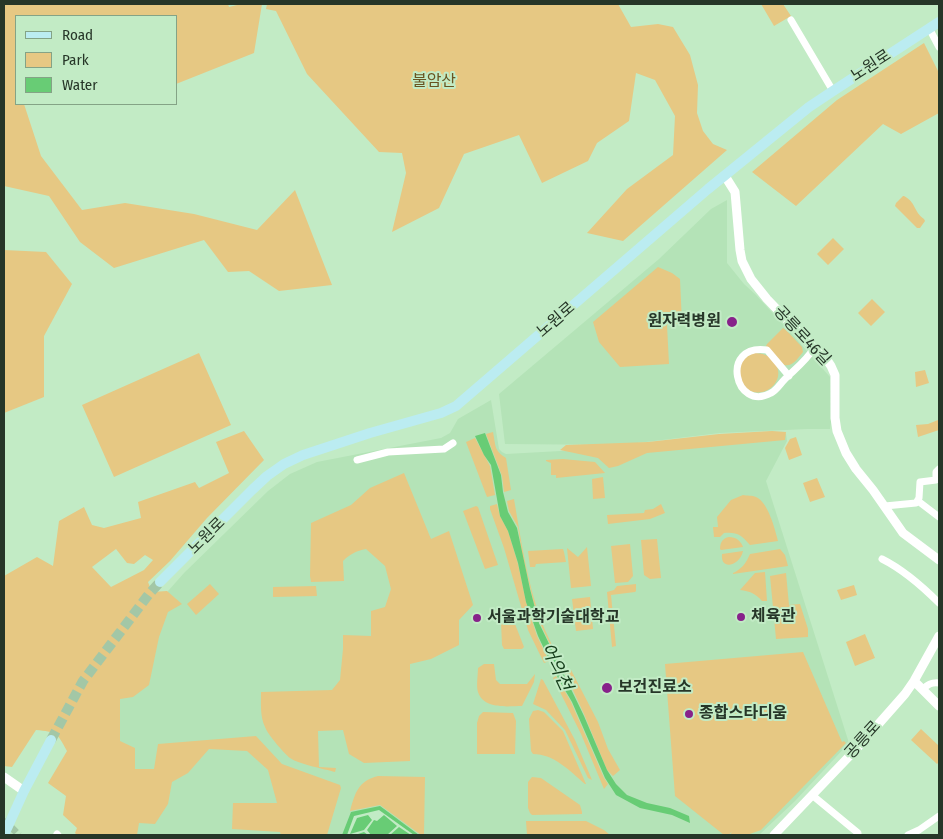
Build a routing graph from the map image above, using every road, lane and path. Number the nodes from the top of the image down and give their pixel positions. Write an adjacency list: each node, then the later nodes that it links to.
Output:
1 (791, 20): 5 (street)
2 (939, 22): 3 (main road, 노원로)
3 (929, 28): 4 (street); 5 (main road, 노원로)
4 (939, 47)
5 (832, 91): 6 (main road, 노원로)
6 (724, 176): 7 (street, 공릉로46길); 17 (main road, 노원로)
7 (814, 348): 8 (street); 13 (street, 공릉로46길)
8 (789, 376): 8 (street)
9 (453, 443): 10 (street)
10 (357, 460)
11 (939, 470): 12 (street)
12 (918, 500): 13 (street); 14 (street)
13 (884, 506): 16 (street, 공릉로46길)
14 (939, 517)
15 (882, 559): 18 (street)
16 (939, 560)
17 (160, 582)
18 (939, 603)
19 (939, 636): 20 (street, 공릉로)
20 (914, 681): 22 (street); 27 (street, 공릉로)
21 (939, 683): 22 (street)
22 (923, 689): 23 (street)
23 (939, 706)
24 (51, 740): 26 (main road)
25 (4, 776): 26 (street)
26 (24, 790): 29 (main road)
27 (812, 795): 30 (street, 공릉로); 31 (street)
28 (939, 816): 32 (street)
29 (4, 835)
30 (774, 835)
31 (858, 835)
32 (908, 835)

